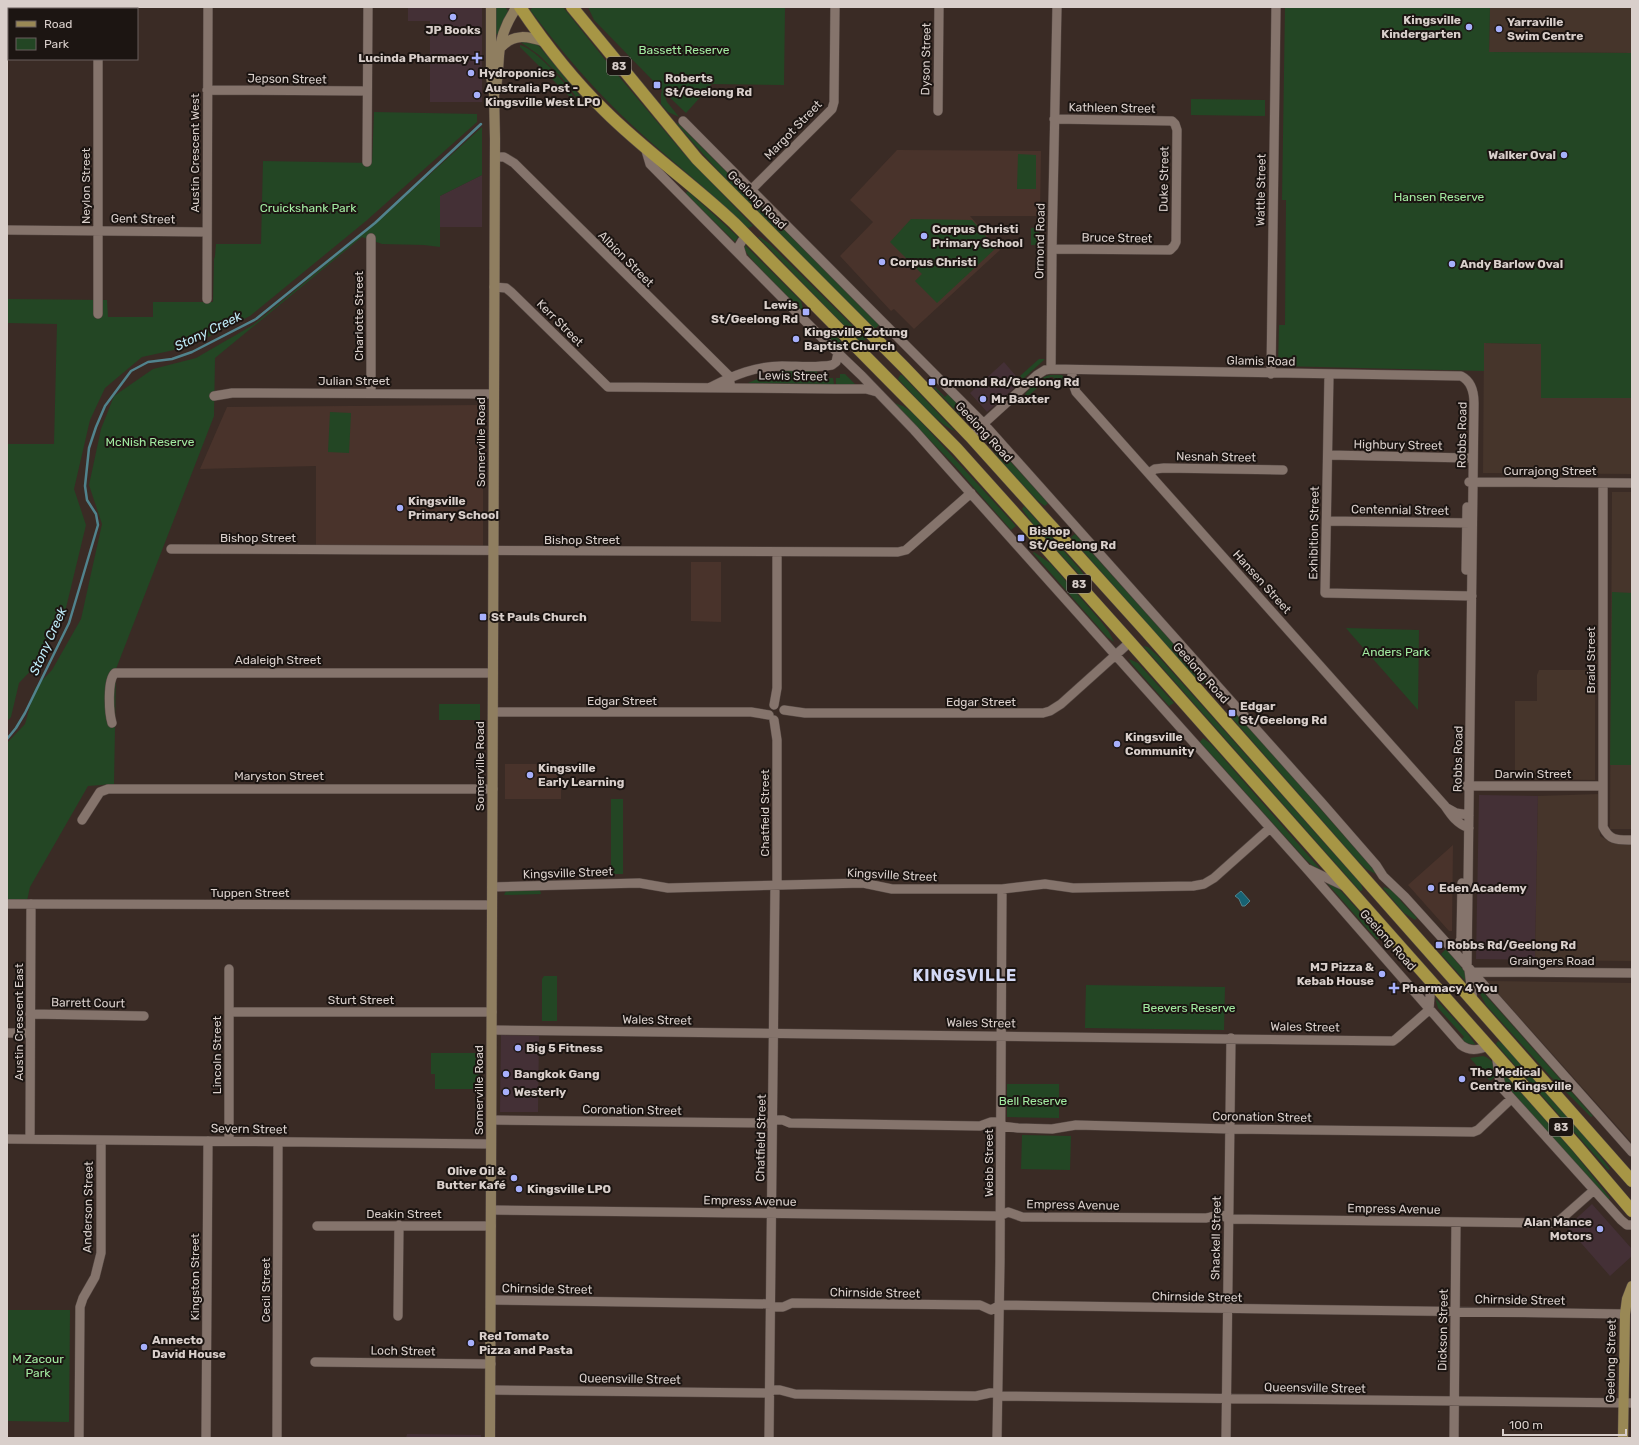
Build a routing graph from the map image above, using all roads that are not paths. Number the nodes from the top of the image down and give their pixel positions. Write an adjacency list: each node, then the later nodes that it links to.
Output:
1 (208, 7): 15 (street, Austin Crescent West)
2 (368, 7): 16 (street)
3 (491, 7): 17 (main road, Somerville Road)
4 (519, 7): 12 (highway, Geelong Road / 83); 13 (main road, Somerville Road)
5 (572, 7): 11 (highway, Geelong Road / 83)
6 (581, 7): 11 (main road)
7 (836, 7): 25 (street, Margot Street)
8 (939, 7): 18 (street, Dyson Street)
9 (1057, 7): 19 (street, Ormond Road)
10 (1276, 7): 41 (street, Wattle Street)
11 (583, 23): 30 (highway, Geelong Road / 83)
12 (545, 42): 13 (main road); 22 (highway, Geelong Road / 83)
13 (500, 48): 17 (main road, Somerville Road)
14 (98, 60): 27 (street, Neylon Street)
15 (207, 90): 16 (street, Jepson Street); 28 (street, Austin Crescent West)
16 (367, 91): 24 (street)
17 (494, 94): 23 (main road, Somerville Road)
18 (938, 111)
19 (1054, 119): 20 (street, Kathleen Street); 33 (street, Ormond Road)
20 (1170, 120): 32 (street, Duke Street)
21 (683, 121): 25 (street, Geelong Road)
22 (645, 147): 29 (highway, Geelong Road / 83); 34 (street, Geelong Road)
23 (494, 157): 35 (main road, Somerville Road); 43 (street, Albion Street)
24 (367, 162)
25 (751, 190): 52 (street, Geelong Road)
26 (7, 230): 27 (street, Gent Street)
27 (98, 230): 28 (street, Gent Street); 37 (street, Neylon Street)
28 (207, 232): 36 (street, Austin Crescent West)
29 (747, 236): 30 (highway); 34 (street); 54 (highway, Geelong Road / 83)
30 (773, 236): 53 (highway, Geelong Road / 83)
31 (371, 238): 49 (street, Charlotte Street)
32 (1176, 242): 33 (street, Bruce Street)
33 (1052, 249): 39 (street, Ormond Road)
34 (743, 258): 38 (street, Geelong Road)
35 (494, 287): 45 (street, Kerr Street); 50 (main road, Somerville Road)
36 (207, 299)
37 (98, 314)
38 (838, 353): 43 (street, Lewis Street); 48 (street, Geelong Road)
39 (1051, 370): 40 (street, Glamis Road); 52 (street)
40 (1072, 370): 41 (street, Glamis Road); 58 (street, Hansen Street)
41 (1271, 374): 42 (street, Glamis Road)
42 (1329, 375): 44 (street, Glamis Road); 55 (street, Exhibition Street)
43 (730, 377): 46 (street, Lewis Street); 47 (street)
44 (1468, 381): 56 (street, Robbs Road); 59 (street, Robbs Road)
45 (605, 385): 46 (street, Lewis Street)
46 (708, 388): 47 (street, Lewis Street)
47 (730, 388): 48 (street, Lewis Street)
48 (877, 392): 62 (street, Geelong Road)
49 (371, 393): 50 (street, Julian Street); 51 (street, Julian Street)
50 (494, 394): 66 (main road, Somerville Road)
51 (214, 396)
52 (983, 423): 53 (street); 87 (street, Geelong Road)
53 (970, 436): 54 (highway); 69 (highway, Geelong Road / 83)
54 (957, 449): 70 (highway, Geelong Road / 83)
55 (1328, 454): 56 (street, Highbury Street); 63 (street, Exhibition Street)
56 (1468, 458): 59 (street, Robbs Road)
57 (1283, 470): 58 (street, Nesnah Street)
58 (1148, 473): 79 (street, Hansen Street)
59 (1471, 482): 60 (street, Currajong Street); 64 (street, Robbs Road)
60 (1603, 483): 61 (street, Currajong Street); 77 (street, Braid Street)
61 (1632, 483)
62 (971, 493): 67 (street, Bishop Street); 71 (street, Geelong Road)
63 (1327, 521): 64 (street, Centennial Street); 68 (street, Exhibition Street)
64 (1470, 523): 68 (street, Robbs Road)
65 (171, 550): 66 (street, Bishop Street)
66 (493, 551): 67 (street, Bishop Street); 72 (main road, Somerville Road)
67 (777, 553): 74 (street, Chatfield Street)
68 (1469, 596): 76 (street, Robbs Road)
69 (1144, 629): 70 (highway); 86 (highway, Geelong Road / 83)
70 (1130, 642): 71 (street, Edgar Street); 90 (highway, Geelong Road / 83)
71 (1116, 655): 74 (street, Edgar Street); 83 (street, Geelong Road)
72 (493, 672): 73 (main road, Somerville Road); 75 (street, Adaleigh Street)
73 (493, 712): 74 (street, Edgar Street); 78 (main road, Somerville Road)
74 (777, 713): 88 (street, Chatfield Street)
75 (112, 723)
76 (1466, 786): 77 (street, Darwin Street); 80 (street, Robbs Road)
77 (1602, 786): 84 (street, Braid Street)
78 (493, 789): 81 (street, Maryston Street); 89 (main road, Somerville Road)
79 (1444, 806): 80 (street, Hansen Street); 82 (street, Hansen Street)
80 (1466, 815): 82 (street, Robbs Road)
81 (82, 820)
82 (1466, 827): 96 (street, Robbs Road); 98 (street, Robbs Road)
83 (1270, 828): 85 (street, Geelong Road); 91 (street, Kingsville Street)
84 (1632, 840)
85 (1306, 868): 90 (street, Geelong Road); 102 (street, Geelong Road)
86 (1369, 883): 87 (street); 95 (highway); 101 (highway, Geelong Road / 83)
87 (1391, 884): 96 (street, Geelong Road)
88 (776, 885): 89 (street, Kingsville Street); 91 (street, Kingsville Street); 111 (street, Chatfield Street)
89 (492, 887): 94 (main road, Somerville Road)
90 (1348, 888): 95 (highway, Geelong Road / 83)
91 (1002, 889): 112 (street, Webb Street)
92 (7, 904): 93 (street, Tuppen Street)
93 (31, 904): 94 (street, Tuppen Street); 105 (street, Austin Crescent East)
94 (492, 905): 104 (main road, Somerville Road)
95 (1366, 908): 100 (highway, Geelong Road / 83)
96 (1452, 949): 98 (street, Geelong Road)
97 (229, 969): 103 (street, Lincoln Street)
98 (1469, 969): 99 (street, Graingers Road); 101 (street); 127 (street, Geelong Road)
99 (1632, 973)
100 (1432, 982): 102 (street); 114 (highway, Geelong Road / 83)
101 (1473, 1001): 107 (highway, Geelong Road / 83)
102 (1430, 1010): 113 (street, Wales Street); 114 (street, Geelong Road)
103 (229, 1012): 104 (street, Sturt Street); 124 (street, Lincoln Street)
104 (492, 1012): 108 (main road, Somerville Road)
105 (30, 1014): 106 (street, Barrett Court); 110 (street, Austin Crescent East)
106 (144, 1016)
107 (1492, 1022): 114 (highway); 128 (highway, Geelong Road / 83)
108 (492, 1030): 111 (street, Wales Street); 116 (main road, Somerville Road)
109 (7, 1033): 110 (street)
110 (30, 1033): 121 (street, Austin Crescent East)
111 (774, 1033): 112 (street, Wales Street); 117 (street, Chatfield Street)
112 (1002, 1035): 113 (street, Wales Street); 118 (street, Webb Street)
113 (1231, 1038): 119 (street, Shackell Street)
114 (1492, 1050): 115 (street); 131 (highway, Geelong Road / 83)
115 (1511, 1099): 119 (street, Coronation Street); 129 (street)
116 (491, 1120): 117 (street, Coronation Street); 126 (main road, Somerville Road)
117 (773, 1122): 118 (street, Coronation Street); 132 (street, Chatfield Street)
118 (1001, 1124): 119 (street, Coronation Street); 133 (street, Webb Street)
119 (1230, 1129): 134 (street, Shackell Street)
120 (7, 1139): 121 (street, Severn Street)
121 (30, 1140): 122 (street, Severn Street)
122 (101, 1140): 123 (street, Severn Street); 156 (street, Anderson Street)
123 (208, 1141): 124 (street, Severn Street); 157 (street, Kingston Street)
124 (229, 1141): 125 (street, Severn Street)
125 (278, 1142): 126 (street, Severn Street); 158 (street, Cecil Street)
126 (491, 1144): 130 (main road, Somerville Road)
127 (1632, 1152)
128 (1632, 1181)
129 (1594, 1190): 135 (street, Empress Avenue); 137 (street)
130 (491, 1210): 132 (street, Empress Avenue); 139 (main road, Somerville Road)
131 (1632, 1211)
132 (772, 1213): 133 (street, Empress Avenue); 142 (street, Chatfield Street)
133 (1000, 1216): 134 (street, Empress Avenue); 143 (street, Webb Street)
134 (1228, 1219): 135 (street, Empress Avenue); 144 (street, Shackell Street)
135 (1456, 1222): 145 (street, Dickson Street)
136 (399, 1225): 138 (street, Deakin Street); 139 (street, Deakin Street); 147 (street)
137 (1632, 1225)
138 (317, 1226)
139 (491, 1226): 141 (main road, Somerville Road)
140 (1632, 1286): 146 (main road, Geelong Street)
141 (491, 1300): 142 (street, Chirnside Street); 149 (main road, Somerville Road)
142 (771, 1305): 143 (street, Chirnside Street); 151 (street, Chatfield Street)
143 (1000, 1305): 144 (street, Chirnside Street); 152 (street, Webb Street)
144 (1227, 1309): 145 (street, Chirnside Street); 153 (street, Shackell Street)
145 (1455, 1311): 146 (street, Chirnside Street); 154 (street, Dickson Street)
146 (1625, 1314): 155 (main road, Geelong Street)
147 (398, 1316)
148 (315, 1362): 149 (street, Loch Street)
149 (491, 1364): 150 (main road, Somerville Road)
150 (491, 1390): 151 (street, Queensville Street); 159 (main road, Somerville Road)
151 (770, 1392): 152 (street, Queensville Street); 160 (street, Chatfield Street)
152 (998, 1395): 153 (street, Queensville Street); 161 (street, Webb Street)
153 (1226, 1399): 154 (street, Queensville Street); 162 (street, Shackell Street)
154 (1454, 1401): 155 (street, Queensville Street); 163 (street, Dickson Street)
155 (1628, 1403): 164 (main road, Geelong Street)
156 (79, 1438)
157 (206, 1438)
158 (277, 1438)
159 (490, 1438)
160 (769, 1438)
161 (997, 1438)
162 (1226, 1438)
163 (1454, 1438)
164 (1623, 1438)

